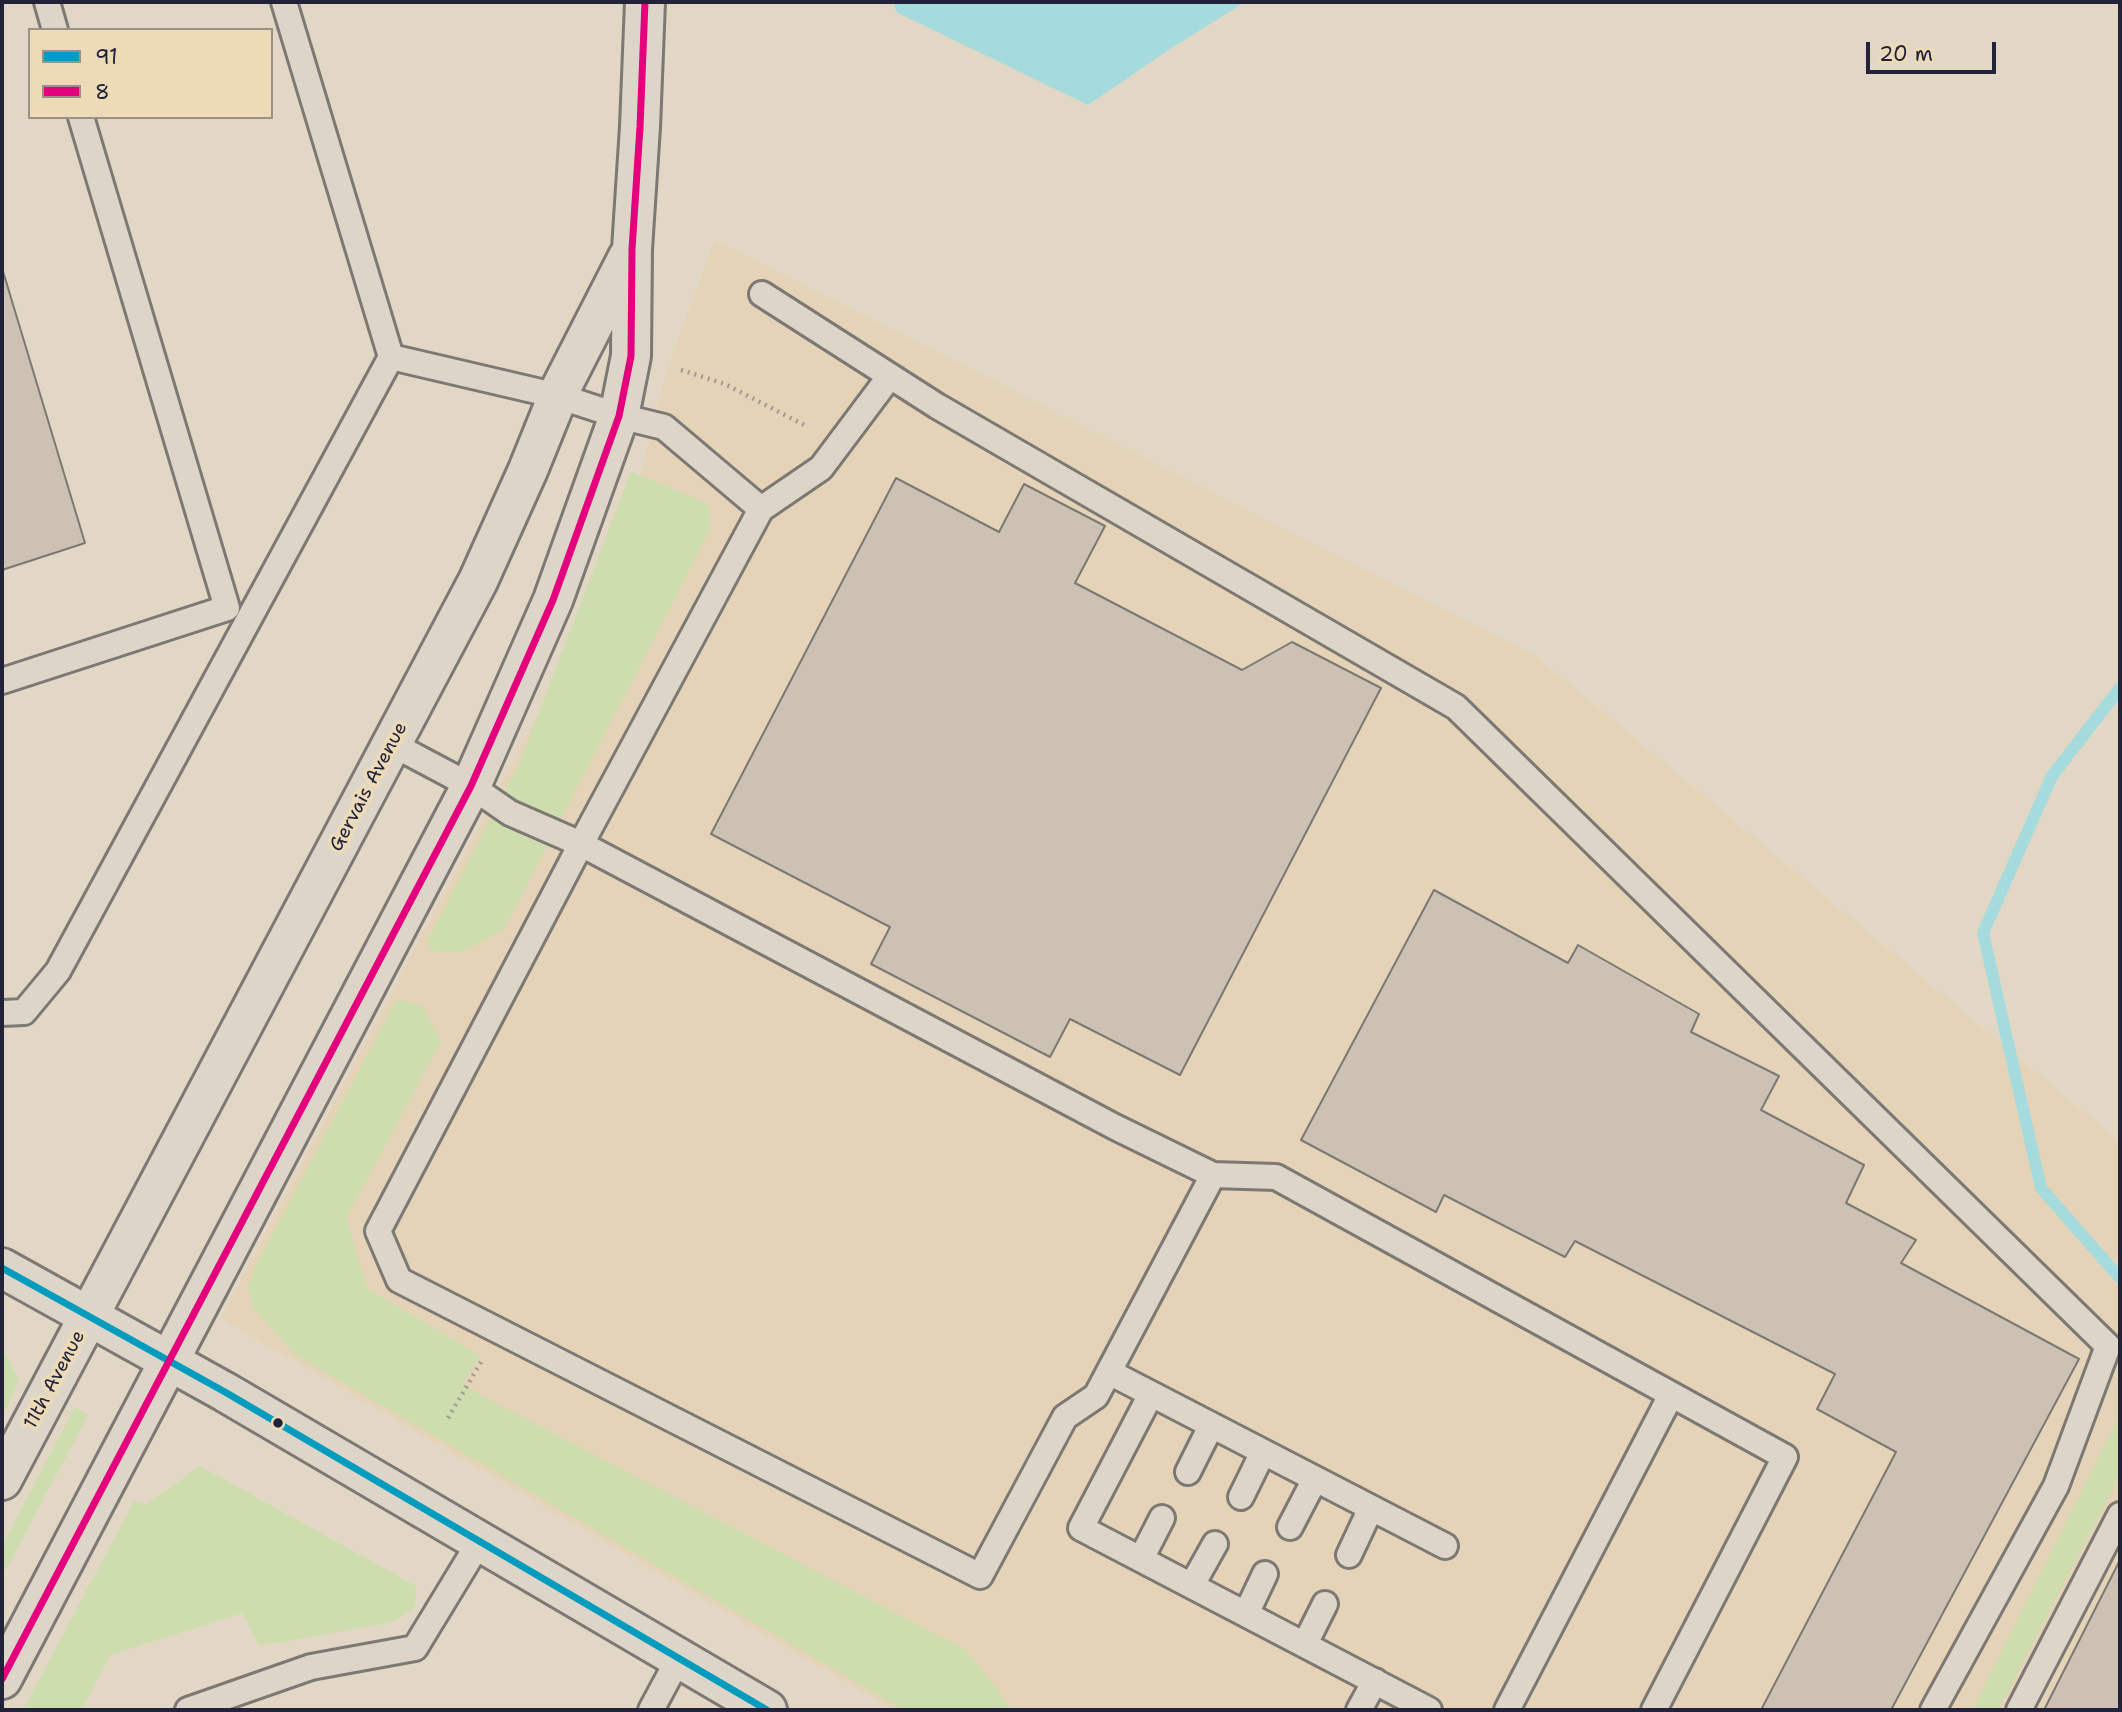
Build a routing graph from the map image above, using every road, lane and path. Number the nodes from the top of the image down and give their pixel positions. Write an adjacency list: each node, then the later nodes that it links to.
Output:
1 (47, 2): 4 (lane)
2 (284, 2): 8 (lane)
3 (645, 2): 6 (street, Gervais Avenue)
4 (54, 28)
5 (82, 119): 15 (lane)
6 (632, 249): 11 (street, Gervais Avenue); 12 (street, Gervais Avenue)
7 (762, 294): 10 (lane)
8 (391, 357): 11 (lane); 19 (lane)
9 (681, 370): 13 (path)
10 (890, 376): 13 (lane); 59 (lane)
11 (558, 396): 12 (lane); 16 (street, Gervais Avenue)
12 (619, 416): 14 (lane); 17 (street, Gervais Avenue)
13 (840, 443): 14 (lane)
14 (761, 509): 18 (lane)
15 (2, 681)
16 (391, 744): 17 (lane); 22 (street, Gervais Avenue)
17 (471, 786): 18 (lane); 23 (street, Gervais Avenue)
18 (581, 844): 20 (lane); 24 (lane)
19 (2, 1013)
20 (1213, 1175): 24 (lane); 27 (lane)
21 (2, 1268): 22 (street)
22 (89, 1317): 23 (street); 33 (street, 11th Avenue)
23 (169, 1362): 39 (street); 50 (street)
24 (1109, 1372): 26 (lane)
25 (471, 1381): 28 (path)
26 (1151, 1394): 29 (lane); 43 (lane)
27 (1671, 1395): 57 (lane); 58 (lane)
28 (448, 1418)
29 (1211, 1426): 30 (lane); 31 (lane)
30 (1264, 1452): 32 (lane); 34 (lane)
31 (1188, 1472)
32 (1315, 1479): 35 (lane); 38 (lane)
33 (2, 1480)
34 (1241, 1497)
35 (1371, 1508): 41 (lane); 42 (lane)
36 (2120, 1516): 60 (lane)
37 (1162, 1518): 43 (lane)
38 (1290, 1527)
39 (480, 1541): 49 (street); 52 (lane)
40 (1215, 1544): 45 (lane)
41 (1445, 1546)
42 (1349, 1555)
43 (1141, 1559): 45 (lane)
44 (1265, 1574): 47 (lane)
45 (1192, 1586): 47 (lane)
46 (1325, 1604): 48 (lane)
47 (1246, 1614): 48 (lane)
48 (1305, 1644): 51 (lane)
49 (679, 1658): 53 (lane); 54 (street)
50 (2, 1679)
51 (1375, 1681): 55 (lane); 56 (lane)
52 (188, 1710)
53 (650, 1710)
54 (767, 1710)
55 (1359, 1710)
56 (1429, 1710)
57 (1507, 1710)
58 (1654, 1710)
59 (1933, 1710)
60 (2019, 1710)

